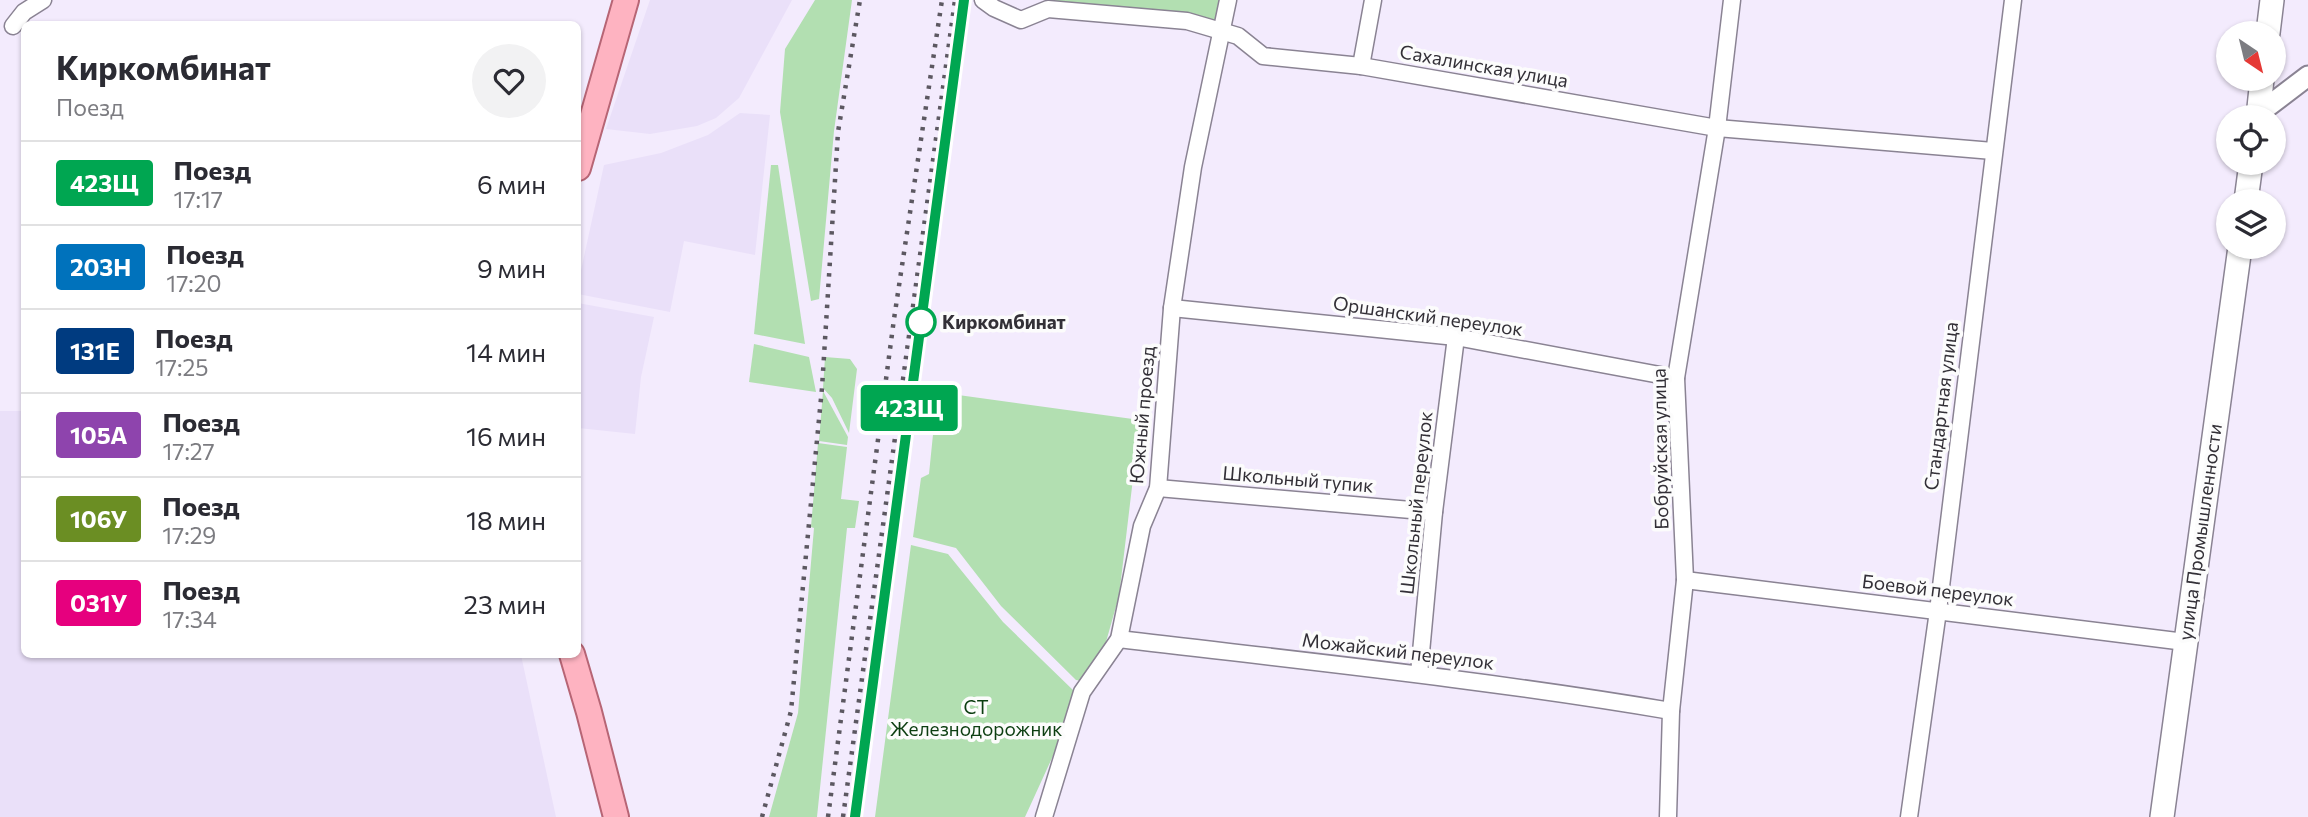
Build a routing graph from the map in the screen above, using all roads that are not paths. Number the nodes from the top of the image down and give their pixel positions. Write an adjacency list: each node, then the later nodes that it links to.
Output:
1 (43, 0): 10 (street)
2 (626, 0): 17 (main road)
3 (983, 0): 11 (street, Сахалинская улица)
4 (1228, 0): 11 (street, Южный проезд)
5 (1373, 0): 12 (street)
6 (2013, 0): 16 (street, Стандартная улица)
7 (2272, 0): 9 (main road)
8 (1727, 1): 15 (street, Бобруйская улица)
9 (2269, 21)
10 (13, 26)
11 (1221, 30): 12 (street, Сахалинская улица); 19 (street, Южный проезд)
12 (1361, 66): 15 (street, Сахалинская улица)
13 (2308, 76): 14 (street)
14 (2272, 105)
15 (1717, 128): 16 (street, Сахалинская улица); 21 (street, Бобруйская улица)
16 (1993, 151): 25 (street, Стандартная улица)
17 (581, 158)
18 (2237, 259): 27 (main road, улица Промышленности)
19 (1172, 308): 20 (street, Оршанский переулок); 22 (street, Южный проезд)
20 (1457, 337): 21 (street, Оршанский переулок); 23 (street, Школьный переулок)
21 (1676, 378): 24 (street, Бобруйская улица)
22 (1158, 488): 23 (street, Школьный тупик); 26 (street, Южный проезд)
23 (1434, 512): 29 (street, Школьный переулок)
24 (1685, 580): 25 (street, Боевой переулок); 30 (street, Бобруйская улица)
25 (1938, 611): 27 (street, Боевой переулок); 34 (street, Стандартная улица)
26 (1119, 639): 29 (street, Можайский переулок); 32 (street, Южный проезд)
27 (2185, 642): 35 (main road, улица Промышленности)
28 (573, 658): 31 (main road)
29 (1419, 674): 30 (street, Можайский переулок)
30 (1671, 711): 33 (street, Бобруйская улица)
31 (616, 817)
32 (1044, 817)
33 (1668, 817)
34 (1909, 817)
35 (2162, 817)

